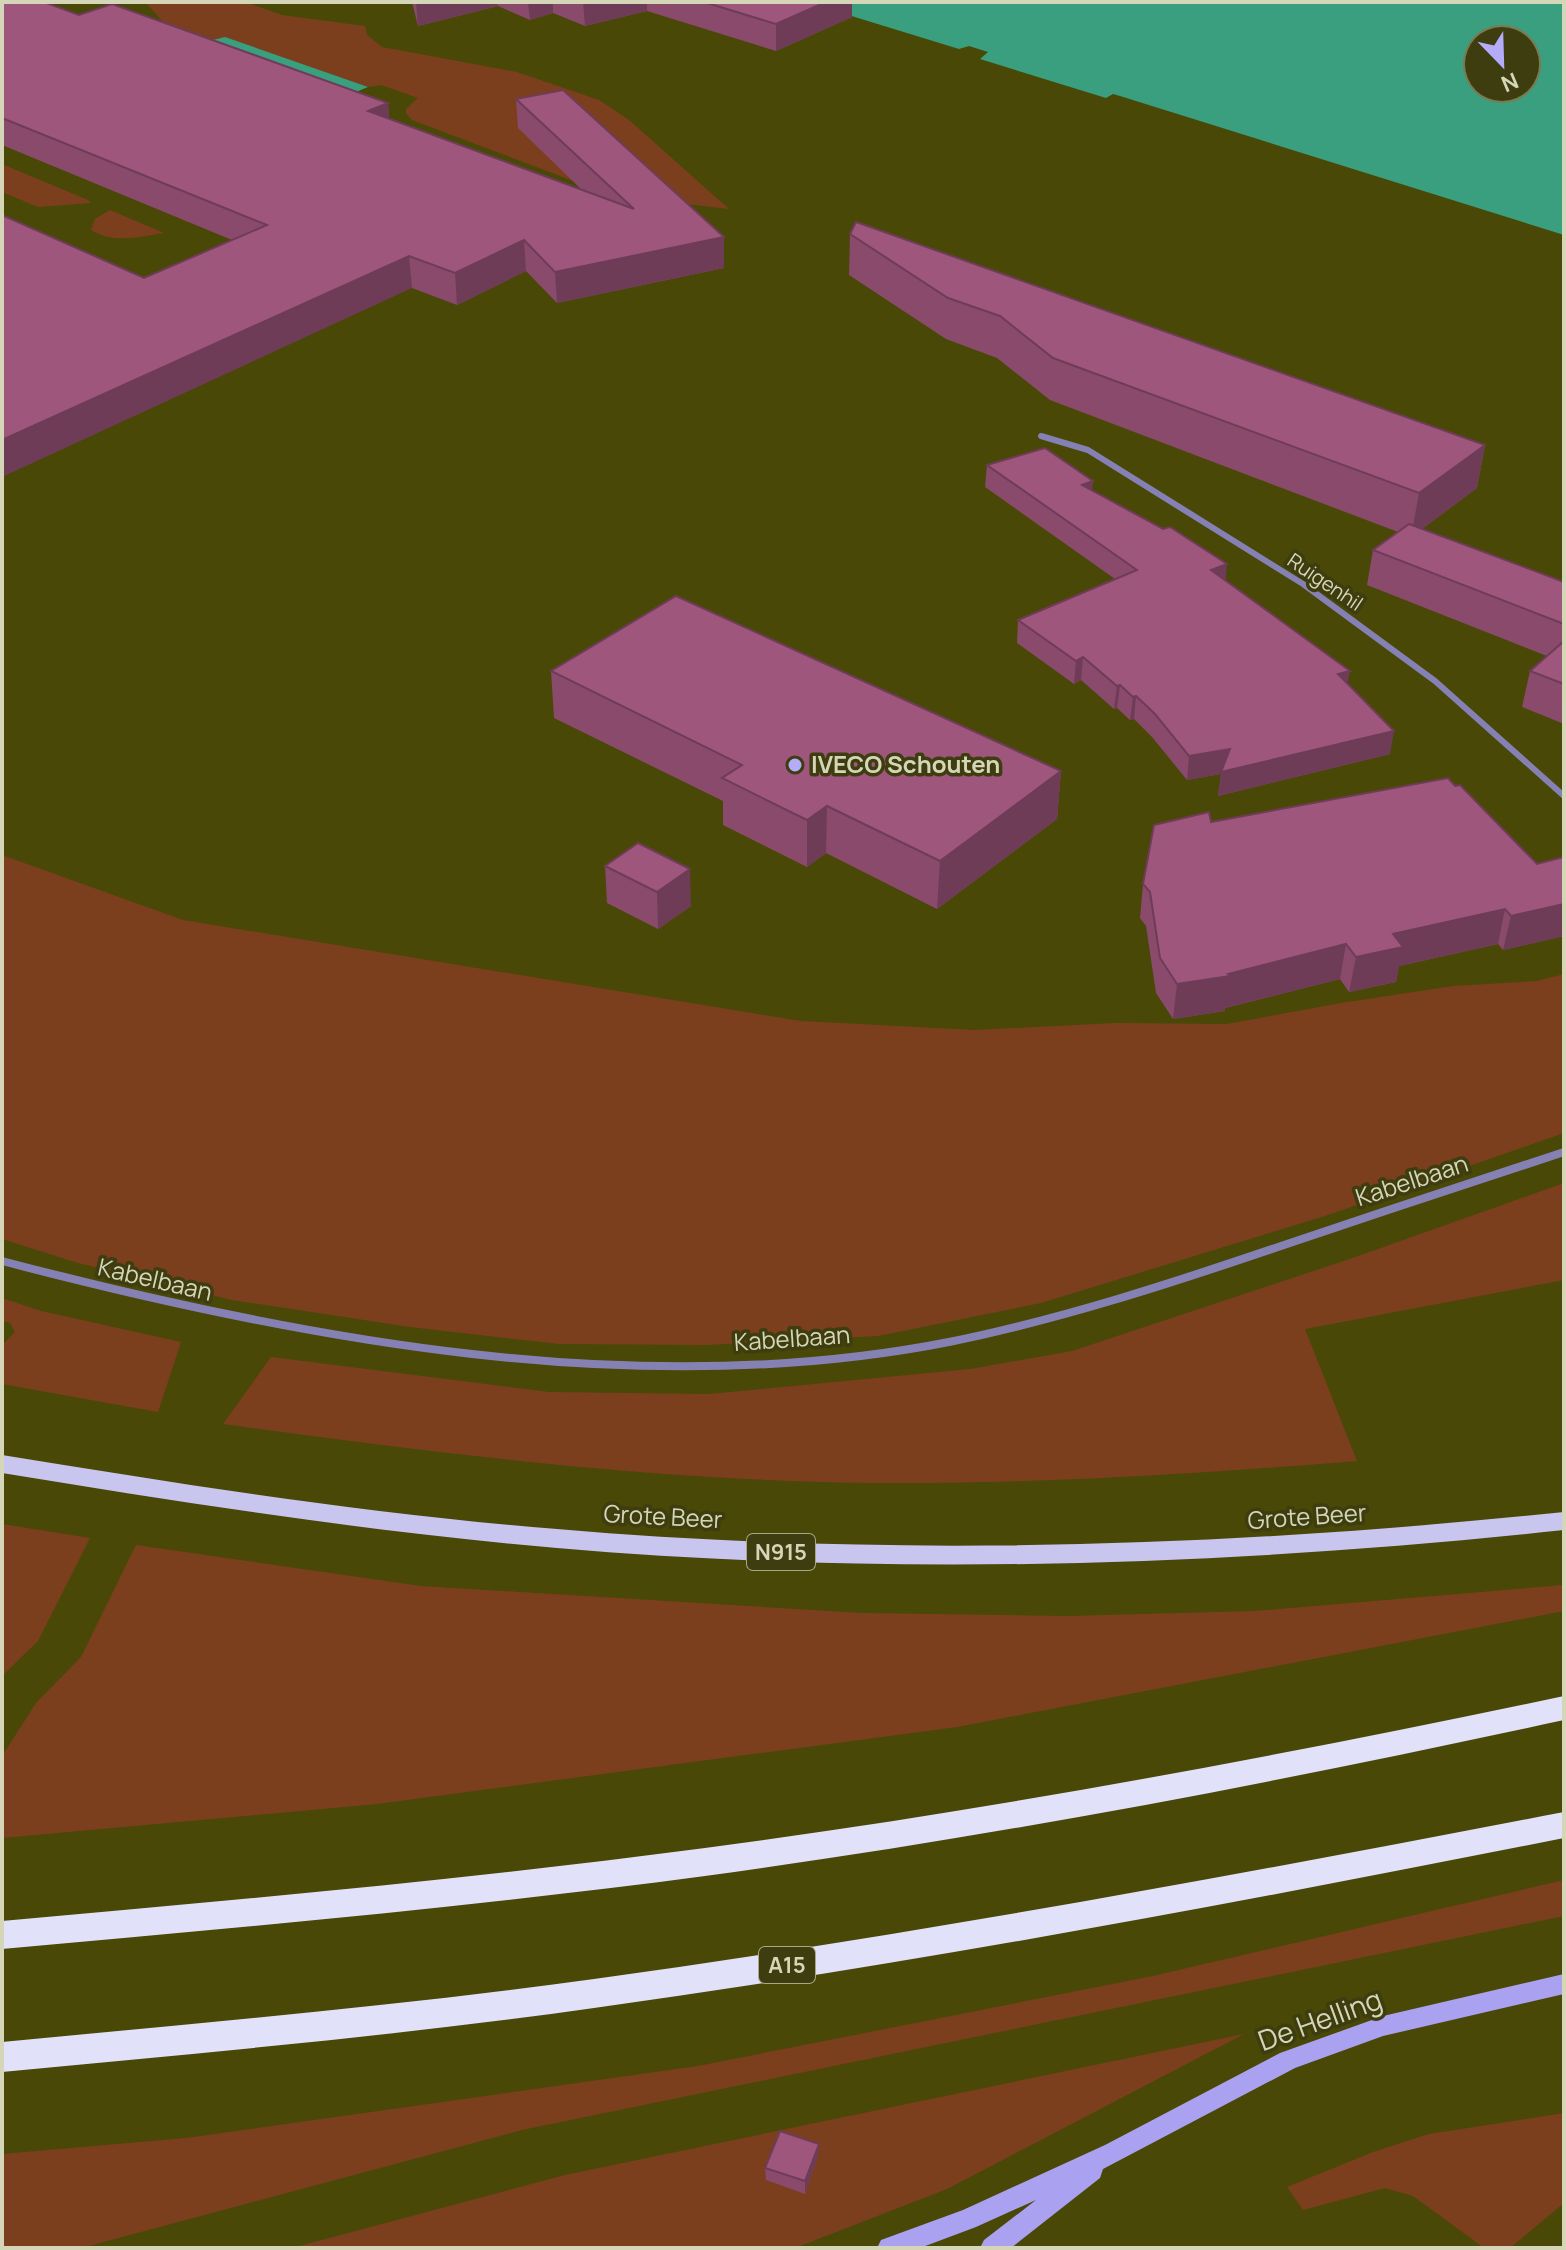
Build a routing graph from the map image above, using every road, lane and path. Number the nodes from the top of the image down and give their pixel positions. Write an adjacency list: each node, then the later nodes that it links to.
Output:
1 (1041, 436): 2 (street, Ruigenhil)
2 (1564, 796)
3 (1564, 1152): 4 (street, Kabelbaan)
4 (2, 1261)
5 (2, 1464): 6 (main road, Grote Beer / N915)
6 (1564, 1521)
7 (1564, 1708): 9 (highway)
8 (1564, 1825): 11 (highway, A15)
9 (2, 1935)
10 (1564, 1984): 12 (street, De Helling)
11 (2, 2057)
12 (1113, 2153): 13 (street, De Helling); 14 (street, De Helling)
13 (889, 2248)
14 (992, 2248)

